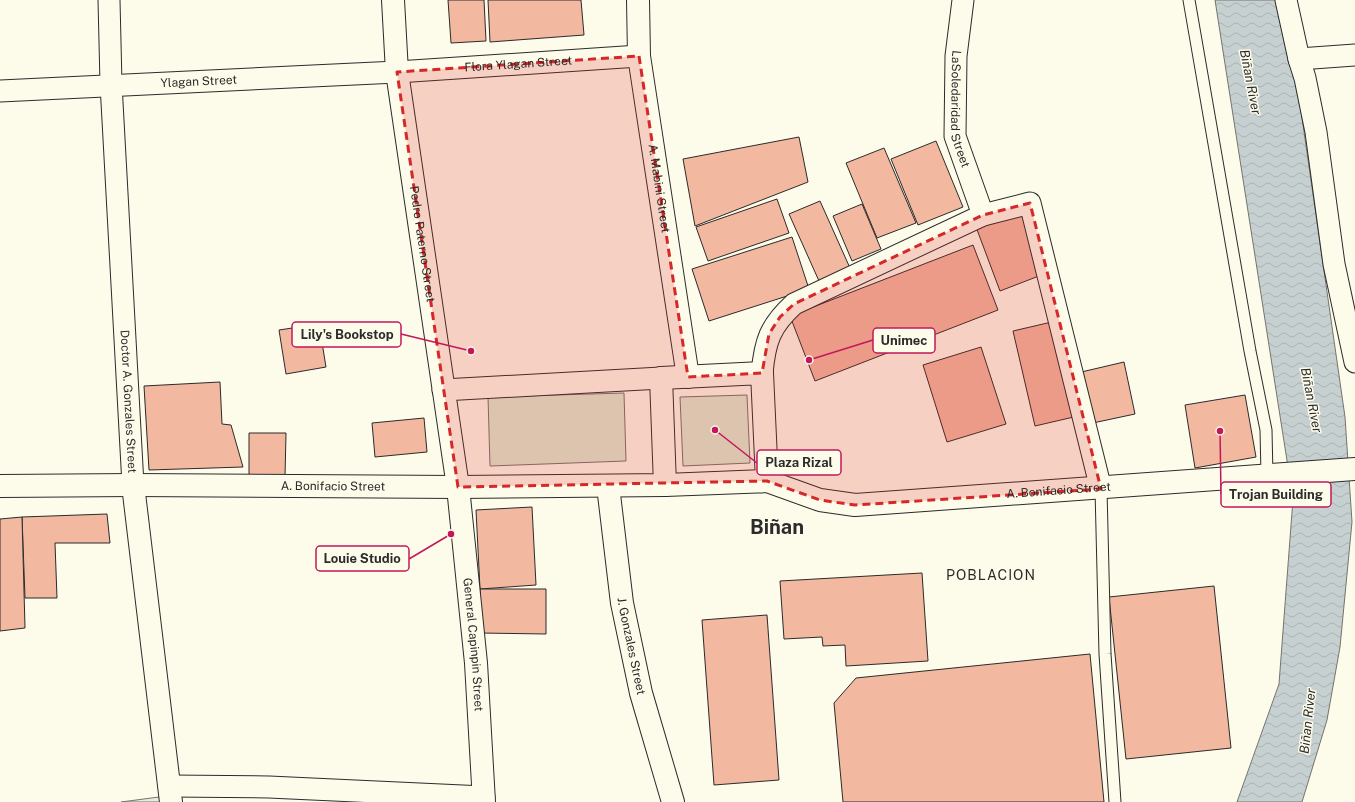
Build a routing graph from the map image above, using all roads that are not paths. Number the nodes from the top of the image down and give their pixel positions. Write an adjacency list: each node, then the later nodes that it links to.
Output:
1 (109, 0): 11 (street, Doctor A. Gonzales Street)
2 (392, 0): 10 (street, Pedro Paterno Street)
3 (638, 0): 8 (street, A. Mabini Street)
4 (963, 0): 13 (street, LaSoledaridad Street)
5 (1189, 0): 21 (lane)
6 (1286, 0): 9 (street)
7 (1355, 54): 9 (street)
8 (639, 56): 10 (street, Flora Ylagan Street); 17 (street, A. Mabini Street)
9 (1299, 59): 14 (street)
10 (397, 72): 11 (street, Ylagan Street); 19 (street, Pedro Paterno Street)
11 (111, 84): 12 (street, Ylagan Street); 23 (street, Doctor A. Gonzales Street)
12 (0, 91)
13 (983, 215): 16 (street); 28 (street)
14 (1350, 311): 15 (street)
15 (1355, 362)
16 (762, 373): 17 (street); 22 (street)
17 (688, 377): 18 (street)
18 (661, 378): 19 (street); 24 (street)
19 (443, 390): 27 (street, Pedro Paterno Street)
20 (1355, 469): 21 (street, A. Bonifacio Street)
21 (1273, 475): 28 (street, A. Bonifacio Street)
22 (767, 481): 24 (street, A. Bonifacio Street); 28 (street, A. Bonifacio Street)
23 (133, 485): 25 (street, A. Bonifacio Street); 27 (street, A. Bonifacio Street); 29 (street, Doctor A. Gonzales Street)
24 (665, 485): 26 (street, A. Bonifacio Street)
25 (0, 486)
26 (608, 486): 27 (street, A. Bonifacio Street); 31 (street, J. Gonzales Street)
27 (458, 488): 30 (street, General Capinpin Street)
28 (1101, 489): 32 (lane)
29 (170, 794): 30 (street)
30 (484, 799)
31 (673, 802)
32 (1115, 802)

